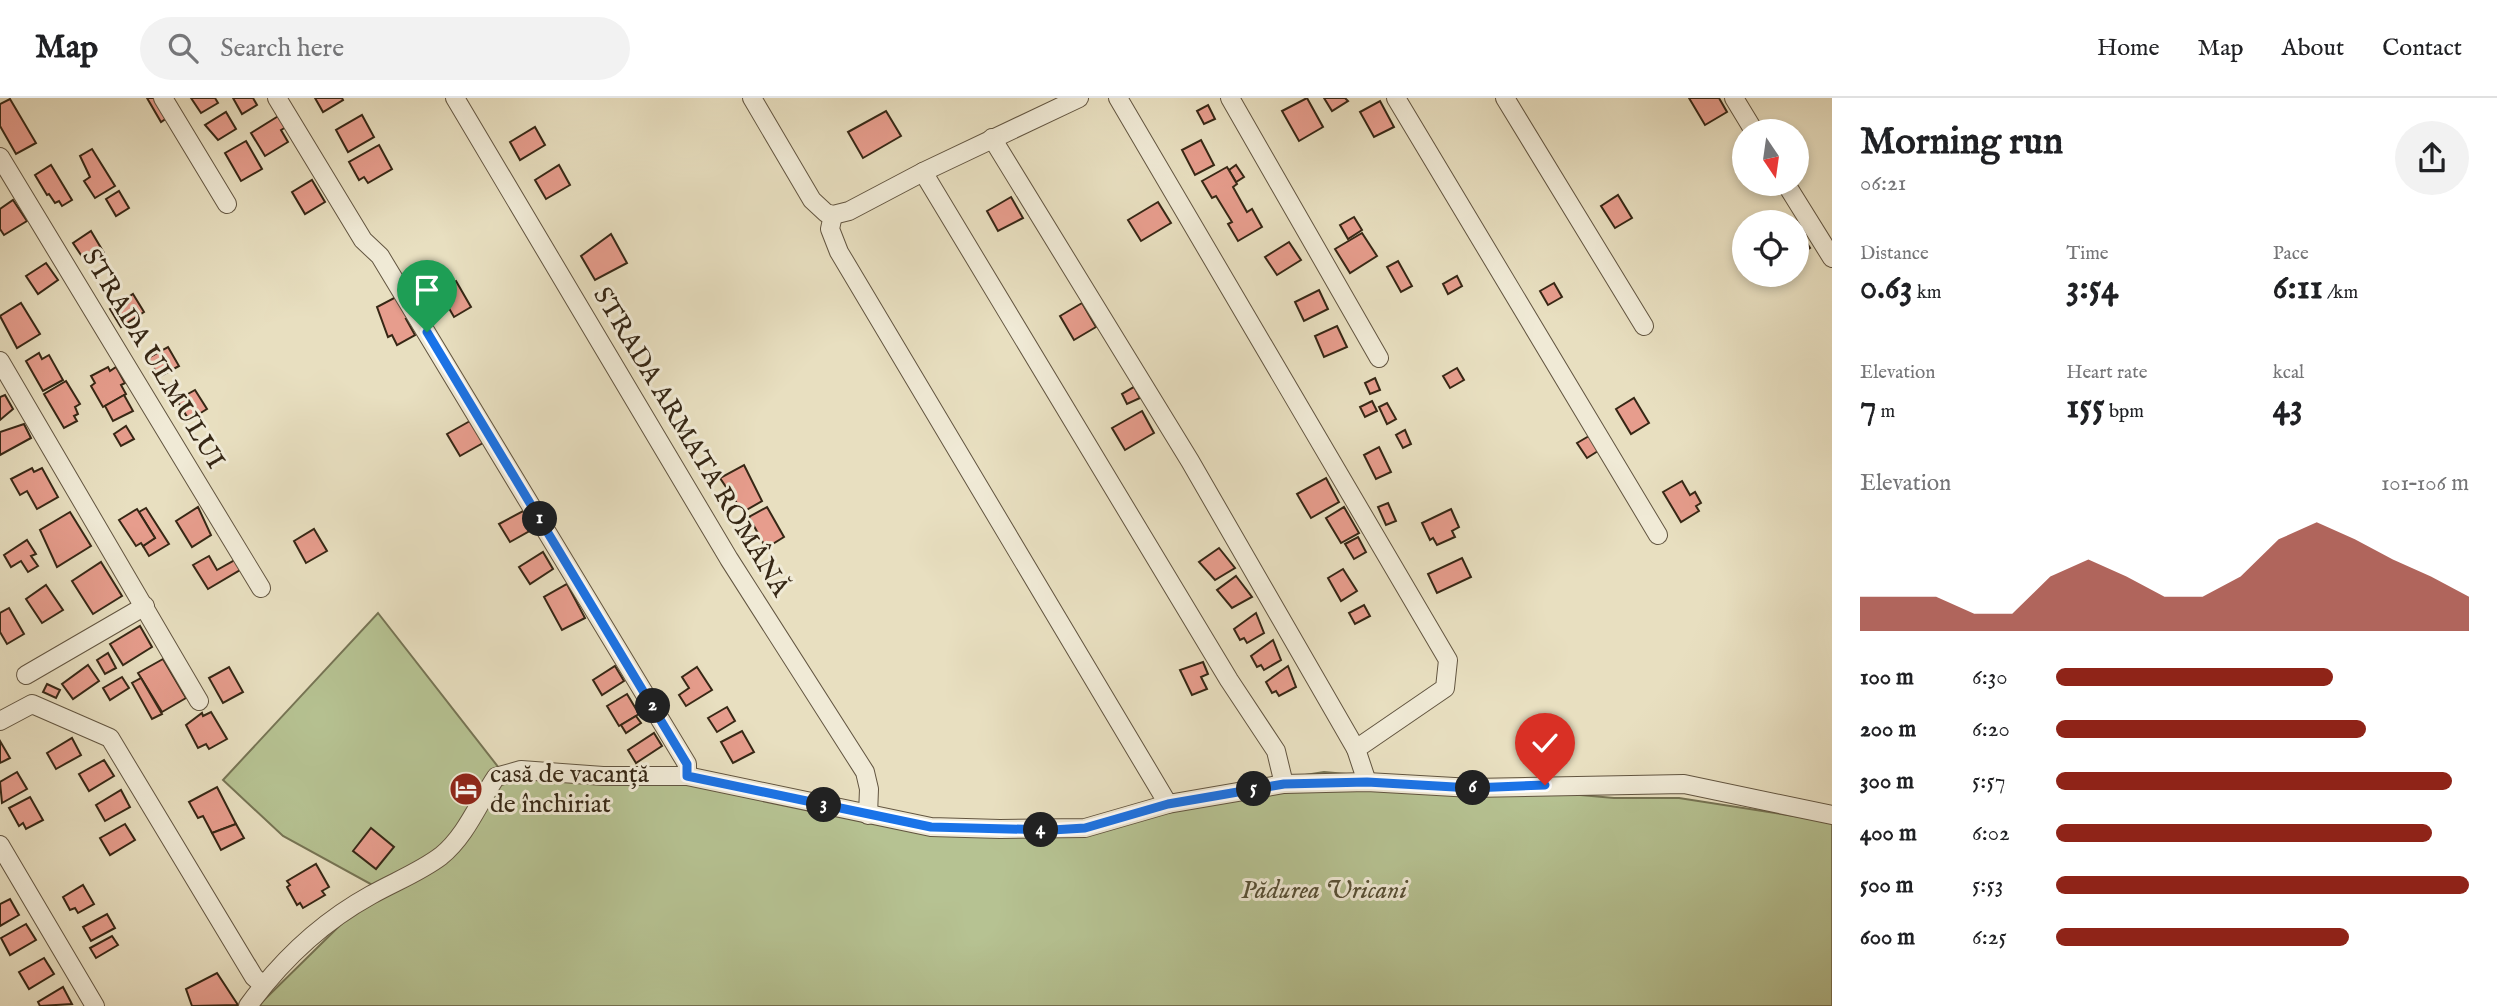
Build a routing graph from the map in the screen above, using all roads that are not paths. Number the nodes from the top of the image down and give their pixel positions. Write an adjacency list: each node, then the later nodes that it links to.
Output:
1 (163, 98): 16 (street)
2 (277, 98): 29 (street)
3 (455, 98): 33 (street, STRADA ARMATA ROMÂNĂ)
4 (752, 98): 17 (street)
5 (1079, 98): 12 (street)
6 (1118, 98): 28 (street)
7 (1230, 98): 20 (street)
8 (1395, 98): 22 (street)
9 (1505, 98): 19 (street)
10 (1734, 98): 11 (street)
11 (1747, 119)
12 (992, 138): 14 (street); 28 (street)
13 (0, 157): 23 (street, STRADA ULMULUI)
14 (923, 172): 17 (street); 31 (street)
15 (1793, 196): 18 (street)
16 (226, 204)
17 (833, 215): 32 (street)
18 (1832, 258)
19 (1644, 326)
20 (1379, 358)
21 (0, 361): 24 (street)
22 (1658, 535)
23 (261, 588)
24 (145, 606): 25 (street); 26 (street)
25 (26, 675)
26 (199, 701)
27 (0, 721): 36 (street)
28 (1356, 748): 30 (street)
29 (687, 776): 33 (street); 36 (street)
30 (1367, 782): 31 (street); 34 (street)
31 (1284, 784): 32 (street)
32 (1168, 804): 33 (street)
33 (868, 815)
34 (1832, 815)
35 (0, 845): 37 (street)
36 (263, 985): 38 (street)
37 (95, 1006)
38 (248, 1006)

